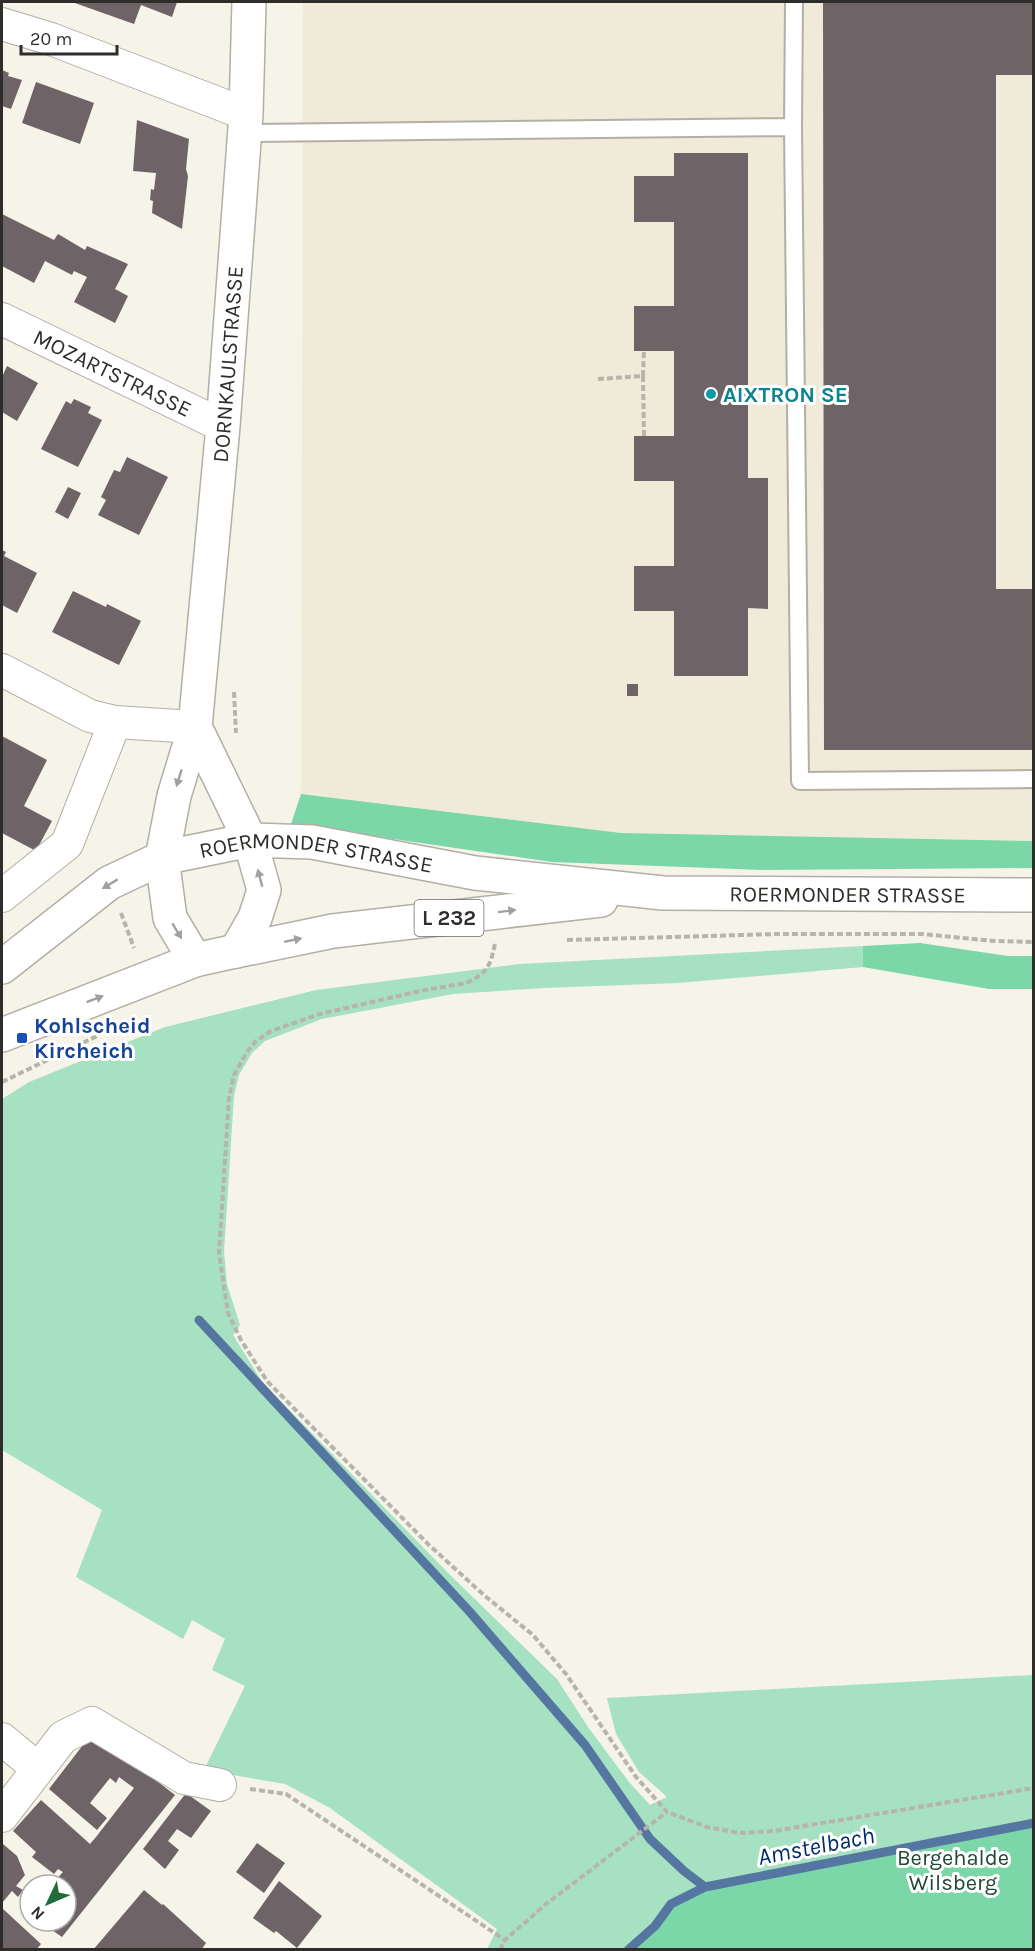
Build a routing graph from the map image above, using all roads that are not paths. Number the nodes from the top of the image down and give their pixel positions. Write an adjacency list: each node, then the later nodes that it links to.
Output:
1 (249, 2): 4 (main road, DORNKAULSTRASSE)
2 (794, 2): 5 (lane)
3 (2, 24): 4 (street)
4 (245, 123): 5 (lane); 7 (main road, DORNKAULSTRASSE)
5 (793, 127): 11 (lane)
6 (2, 319): 7 (street, MOZARTSTRASSE)
7 (223, 426): 10 (main road, DORNKAULSTRASSE)
8 (2, 670): 9 (street)
9 (115, 722): 10 (street); 15 (street)
10 (195, 727): 12 (main road); 13 (main road, DORNKAULSTRASSE, one-way to 13)
11 (1034, 779)
12 (250, 840): 13 (main road, ROERMONDER STRASSE / L 232); 14 (main road, ROERMONDER STRASSE / L 232); 17 (main road, one-way to 12)
13 (162, 858): 18 (main road, DORNKAULSTRASSE, one-way to 18); 19 (main road, ROERMONDER STRASSE / L 232)
14 (663, 893): 16 (main road, ROERMONDER STRASSE / L 232); 17 (main road, ROERMONDER STRASSE / L 232, one-way to 14)
15 (2, 896)
16 (1034, 896)
17 (236, 951): 18 (main road, ROERMONDER STRASSE / L 232)
18 (195, 960): 20 (main road, ROERMONDER STRASSE / L 232, one-way to 18)
19 (2, 967)
20 (2, 1035)
21 (2, 1739): 22 (street)
22 (37, 1768): 23 (street); 24 (street)
23 (220, 1785)
24 (2, 1816)

